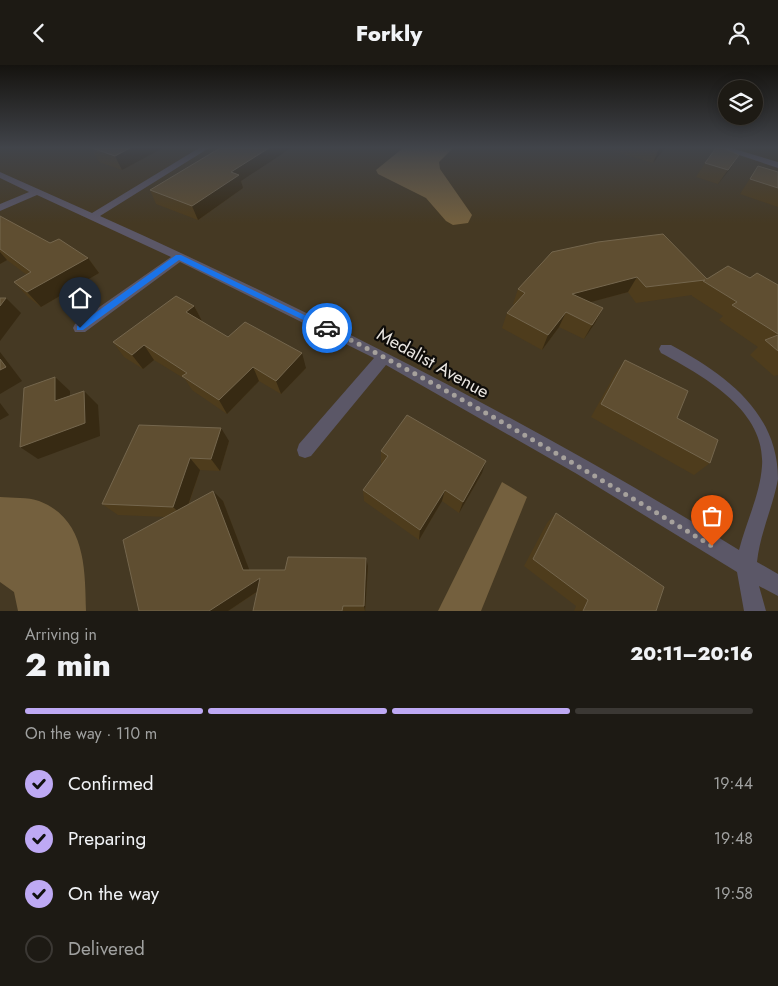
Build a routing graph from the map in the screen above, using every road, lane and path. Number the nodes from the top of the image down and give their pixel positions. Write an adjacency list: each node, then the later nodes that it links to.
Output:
1 (163, 173): 5 (street)
2 (0, 175): 3 (street, Medalist Avenue)
3 (36, 191): 4 (street); 5 (street, Medalist Avenue)
4 (0, 208)
5 (92, 217): 6 (street, Medalist Avenue)
6 (179, 257): 7 (street); 9 (street, Medalist Avenue)
7 (80, 328)
8 (666, 349): 11 (street)
9 (384, 357): 10 (street); 11 (street, Medalist Avenue)
10 (305, 450)
11 (746, 566): 12 (street, Medalist Avenue); 13 (street)
12 (778, 586)
13 (755, 611)

